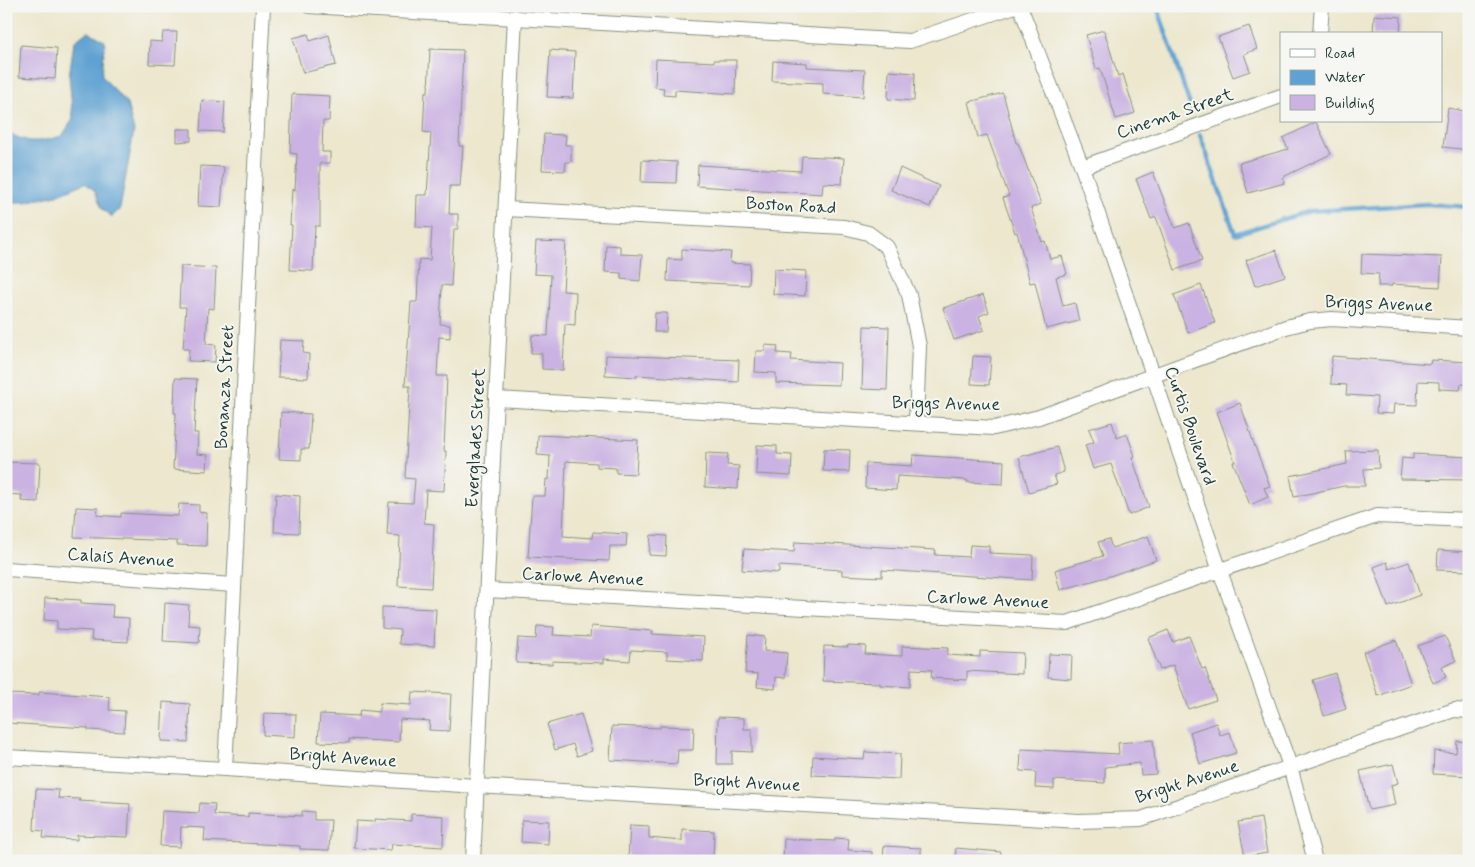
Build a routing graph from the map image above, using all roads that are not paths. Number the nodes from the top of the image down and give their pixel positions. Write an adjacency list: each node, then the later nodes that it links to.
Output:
1 (263, 6): 18 (street, Bonanza Street)
2 (309, 6): 6 (street)
3 (1015, 6): 6 (street)
4 (1020, 6): 9 (street, Curtis Boulevard)
5 (1322, 6): 7 (street)
6 (515, 17): 10 (street, Everglades Street)
7 (1320, 32)
8 (1280, 96): 9 (street, Cinema Street)
9 (1082, 167): 12 (street, Curtis Boulevard)
10 (506, 209): 13 (street, Everglades Street); 14 (street, Boston Road)
11 (1469, 328): 12 (street, Briggs Avenue)
12 (1153, 375): 14 (street, Briggs Avenue); 17 (street, Curtis Boulevard)
13 (496, 399): 14 (street, Briggs Avenue); 19 (street, Everglades Street)
14 (916, 423)
15 (1469, 520): 17 (street, Carlowe Avenue)
16 (6, 569): 18 (street, Calais Avenue)
17 (1220, 571): 19 (street, Carlowe Avenue); 22 (street, Curtis Boulevard)
18 (233, 585): 23 (street, Bonanza Street)
19 (487, 590): 24 (street, Everglades Street)
20 (1469, 711): 22 (street, Bright Avenue)
21 (6, 757): 23 (street, Bright Avenue)
22 (1290, 766): 24 (street, Bright Avenue); 26 (street, Curtis Boulevard)
23 (225, 769): 24 (street, Bright Avenue)
24 (476, 786): 25 (street, Everglades Street)
25 (473, 861)
26 (1316, 861)

